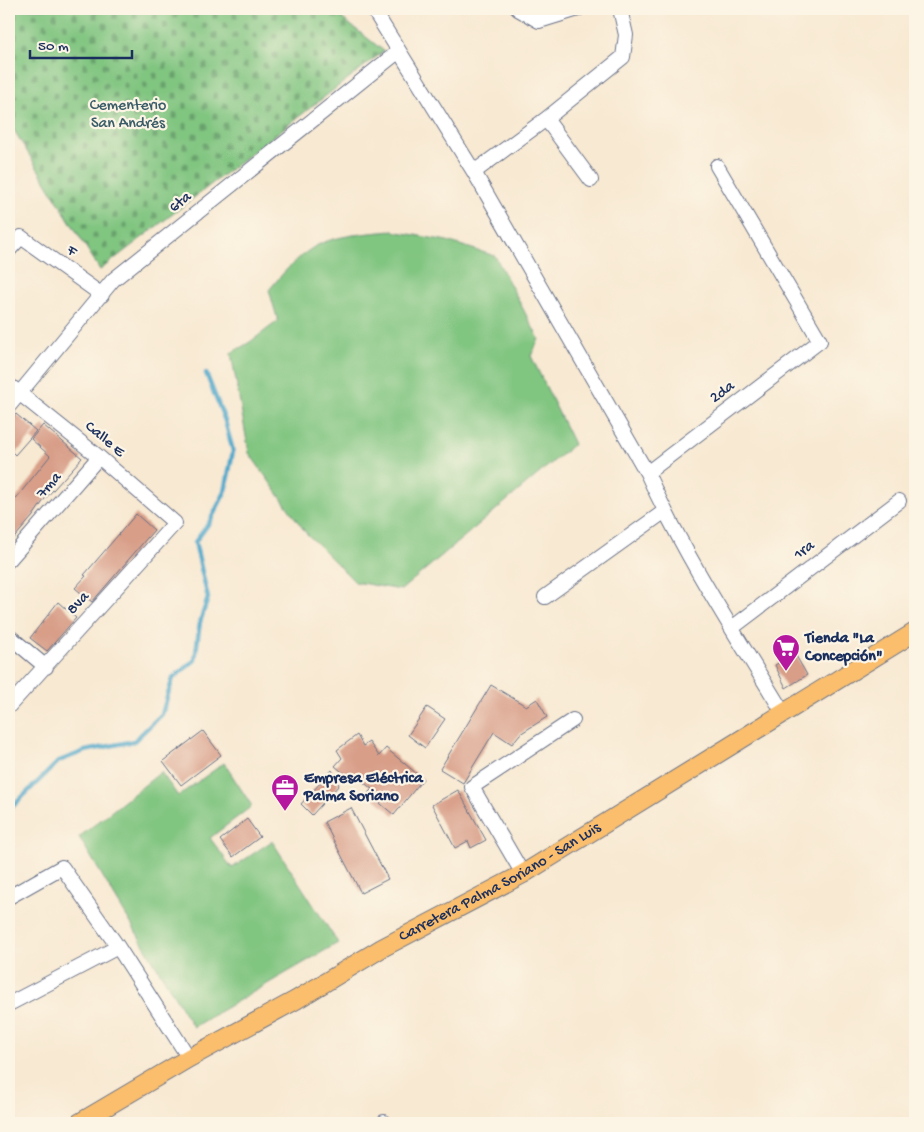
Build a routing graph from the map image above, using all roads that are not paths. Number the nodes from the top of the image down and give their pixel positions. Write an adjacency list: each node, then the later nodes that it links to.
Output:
1 (373, 9): 5 (street)
2 (518, 9): 3 (street)
3 (578, 9)
4 (620, 9): 6 (street)
5 (399, 51): 8 (street); 11 (street, 6ta)
6 (546, 119): 8 (street); 9 (street)
7 (717, 166): 15 (street, 2da)
8 (474, 172): 15 (street)
9 (591, 180)
10 (9, 250): 11 (street, F)
11 (102, 295): 12 (street, 6ta)
12 (14, 389): 13 (street, 6ta); 14 (street, Calle E)
13 (9, 406)
14 (99, 457): 18 (street, Calle E); 19 (street, 7ma)
15 (647, 472): 17 (street)
16 (899, 501): 21 (street, 1ra)
17 (664, 511): 20 (street); 21 (street)
18 (175, 524): 24 (street, 8va)
19 (9, 560)
20 (545, 597)
21 (732, 628): 26 (street)
22 (915, 632): 26 (main road, Carretera Palma Soriano - San Luis)
23 (9, 636): 24 (street)
24 (46, 667): 25 (street, 8va)
25 (9, 706)
26 (784, 714): 28 (main road, Carretera Palma Soriano - San Luis)
27 (573, 720): 28 (street)
28 (522, 874): 32 (main road, Carretera Palma Soriano - San Luis)
29 (9, 897): 30 (street)
30 (118, 947): 31 (street); 32 (street)
31 (9, 1004)
32 (189, 1058): 33 (main road, Carretera Palma Soriano - San Luis)
33 (79, 1123)

